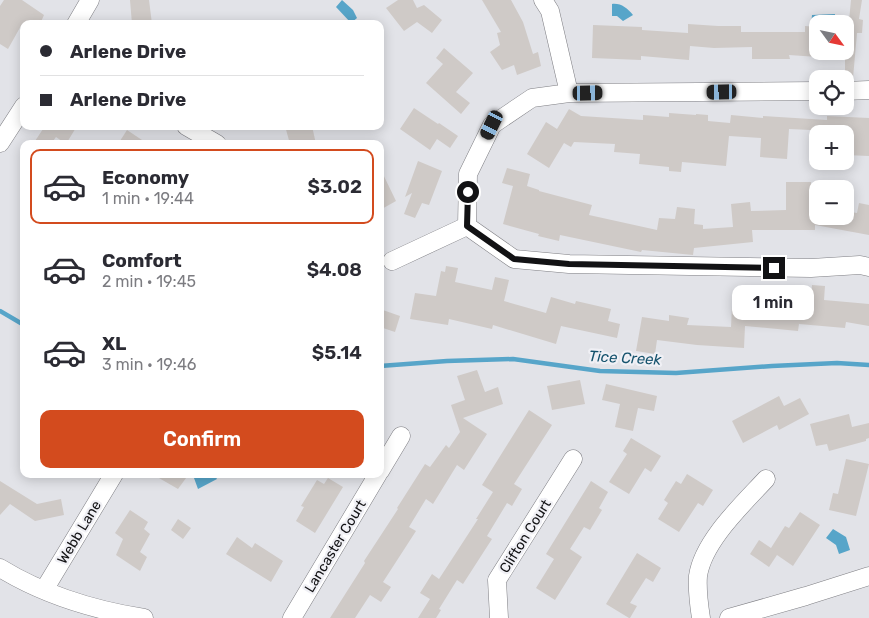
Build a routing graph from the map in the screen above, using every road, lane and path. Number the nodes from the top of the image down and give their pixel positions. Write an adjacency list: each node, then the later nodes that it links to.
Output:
1 (90, 0): 3 (street)
2 (543, 0): 7 (street)
3 (78, 20)
4 (854, 90): 5 (street)
5 (869, 90)
6 (809, 91): 7 (street)
7 (569, 93): 12 (street)
8 (20, 112): 11 (street)
9 (193, 130): 10 (street)
10 (210, 140)
11 (0, 143)
12 (467, 226): 13 (street); 14 (street)
13 (392, 261)
14 (869, 266)
15 (401, 436): 17 (street, Lancaster Court)
16 (573, 459): 26 (street, Clifton Court)
17 (384, 464)
18 (112, 478): 23 (street, Webb Lane)
19 (375, 478): 25 (street, Lancaster Court)
20 (766, 479): 27 (street)
21 (0, 568): 23 (street)
22 (869, 576): 28 (street)
23 (44, 590): 24 (street)
24 (144, 618)
25 (292, 618)
26 (499, 618)
27 (702, 618)
28 (729, 618)

